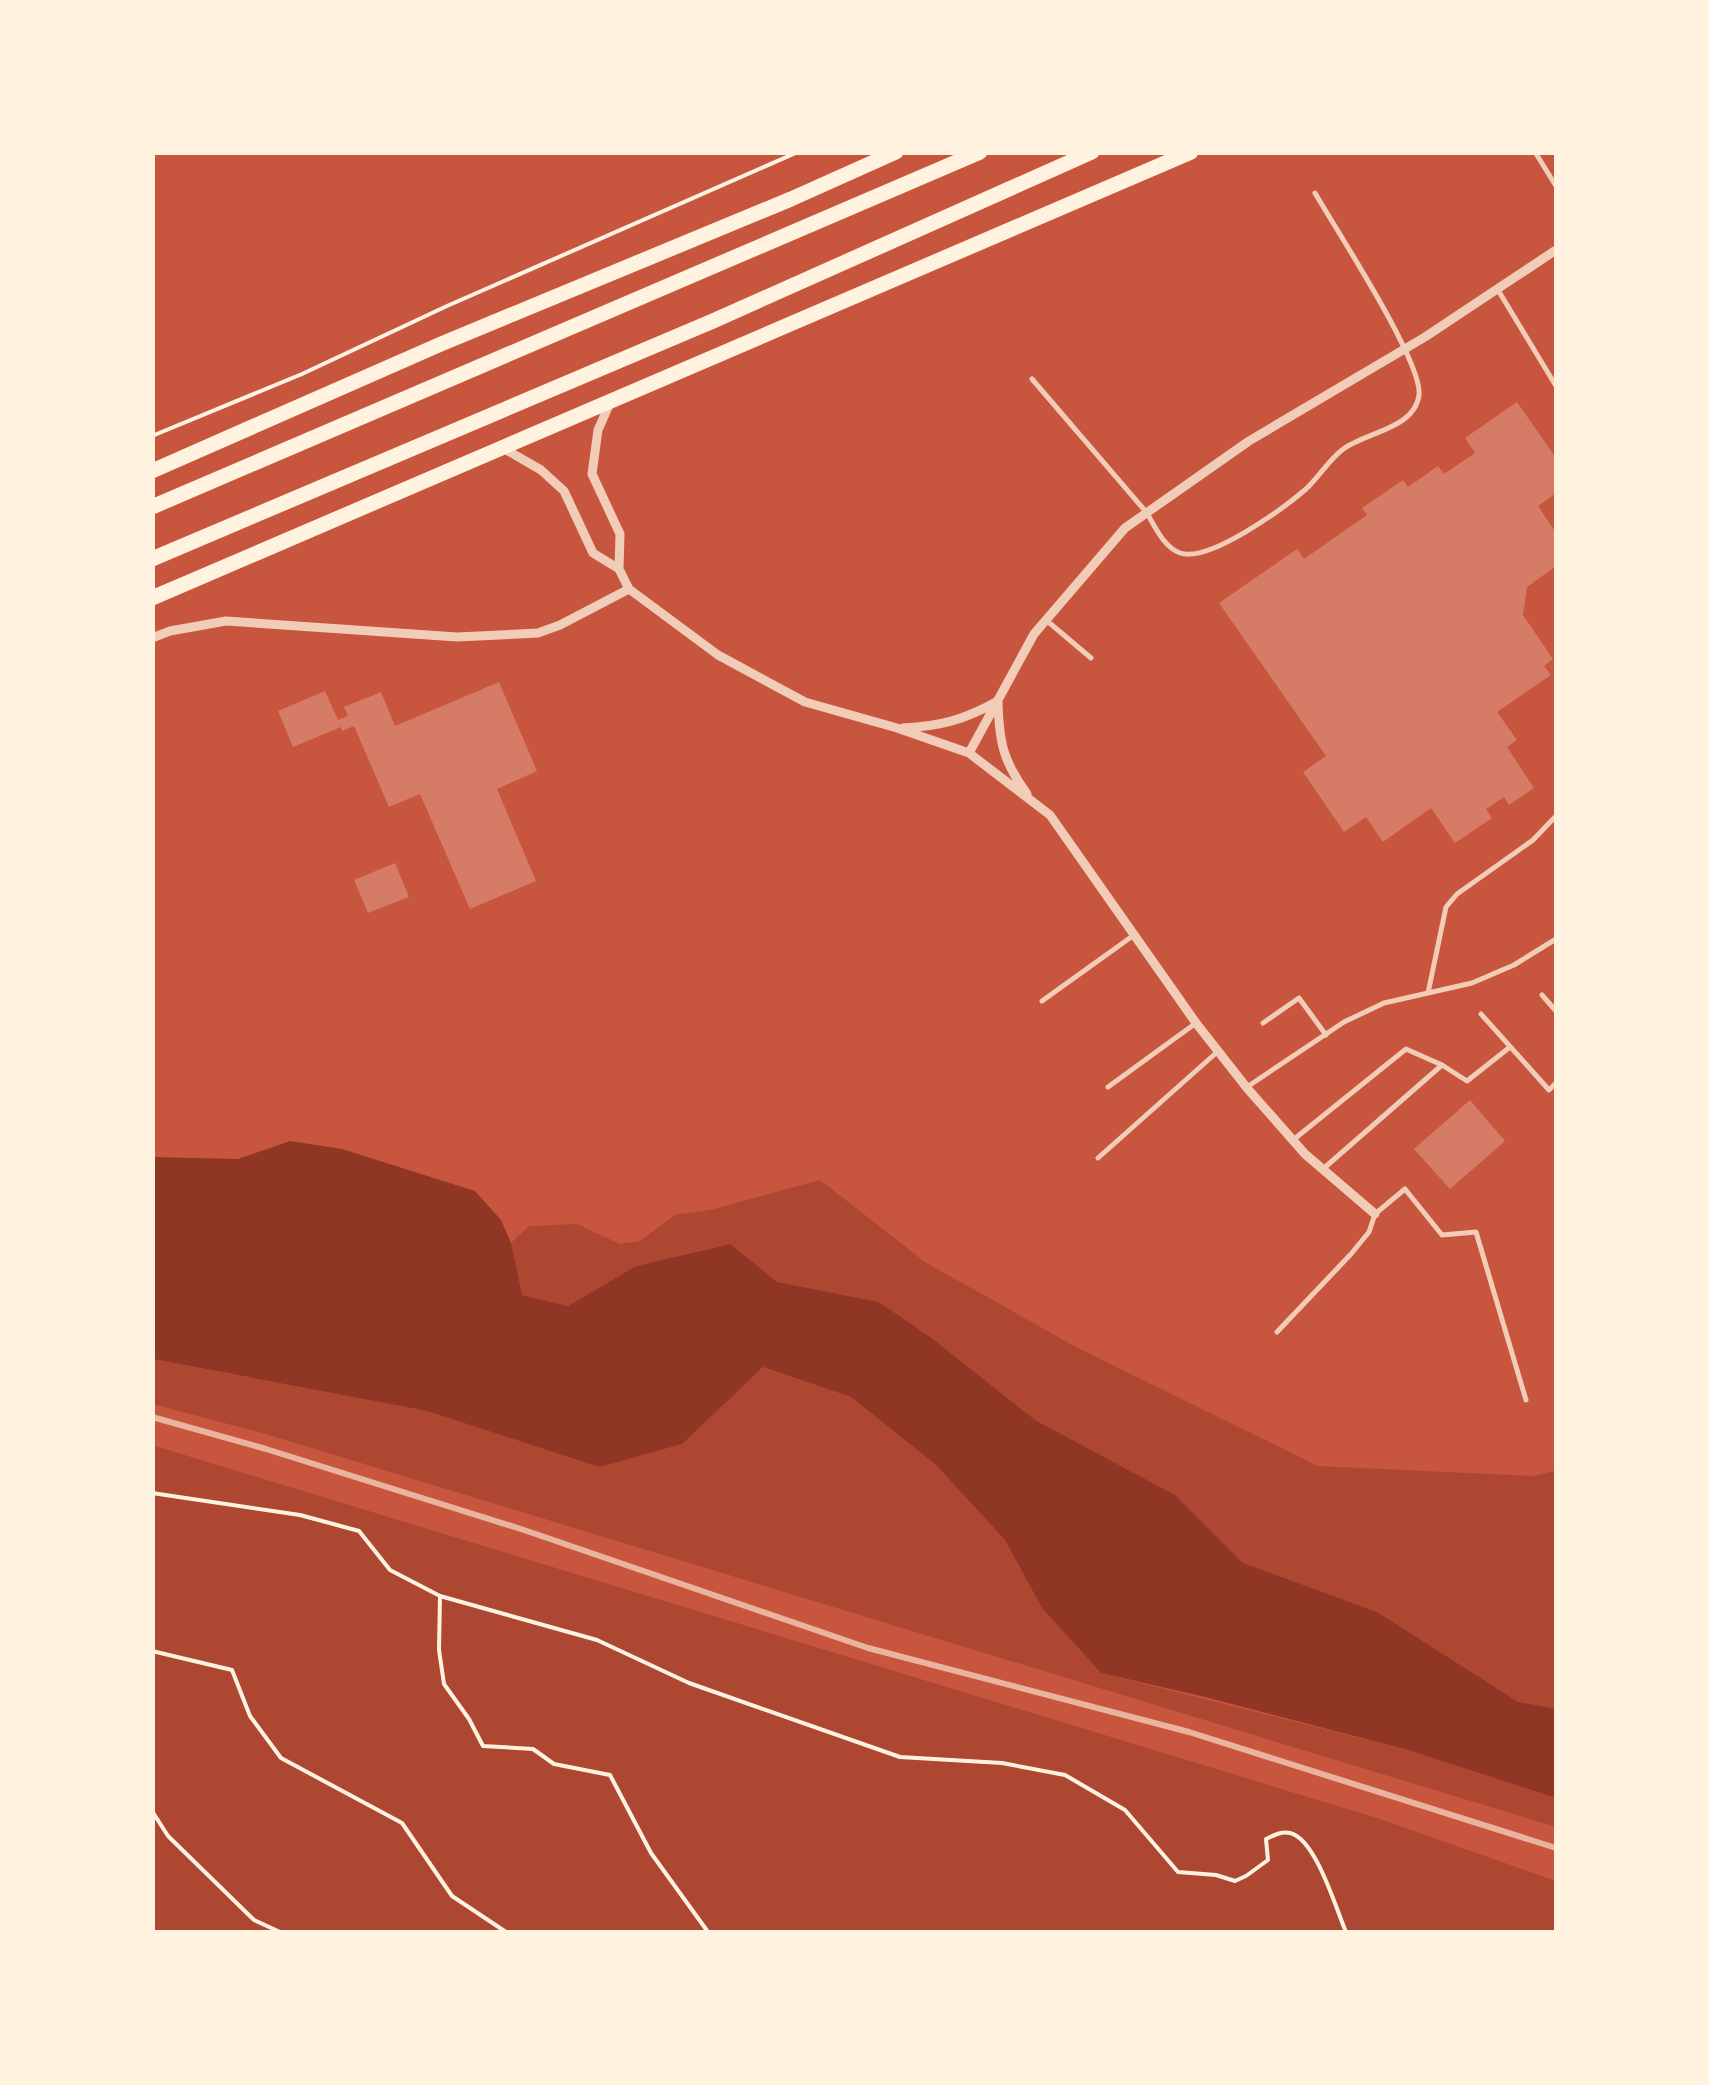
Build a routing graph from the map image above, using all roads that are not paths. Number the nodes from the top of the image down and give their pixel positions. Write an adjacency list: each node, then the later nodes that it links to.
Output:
1 (896, 152): 15 (highway)
2 (980, 152): 16 (highway)
3 (1092, 152): 18 (highway)
4 (1191, 152): 13 (highway)
5 (1535, 152): 6 (lane)
6 (1556, 186)
7 (1314, 194): 10 (lane)
8 (1556, 250): 9 (street)
9 (1498, 290): 10 (street); 12 (lane)
10 (1405, 348): 17 (street); 17 (lane)
11 (1032, 379): 17 (lane)
12 (1556, 386)
13 (611, 401): 14 (highway); 19 (street)
14 (504, 448): 19 (street); 21 (highway)
15 (152, 471)
16 (152, 506)
17 (1147, 513): 22 (street)
18 (152, 559)
19 (619, 569): 20 (street)
20 (629, 589): 23 (street); 26 (street)
21 (152, 598)
22 (1046, 620): 24 (lane); 25 (street)
23 (152, 638)
24 (1091, 658)
25 (998, 702): 26 (street); 27 (street); 28 (street)
26 (897, 728): 27 (street)
27 (969, 754): 28 (street)
28 (1035, 804): 30 (street)
29 (1556, 816): 32 (lane)
30 (1134, 935): 34 (lane); 37 (street)
31 (1556, 939): 32 (lane)
32 (1428, 993): 39 (lane)
33 (1542, 995): 35 (lane)
34 (1042, 1002)
35 (1556, 1011)
36 (1481, 1014): 40 (lane)
37 (1196, 1023): 41 (street); 44 (lane)
38 (1263, 1023): 39 (lane)
39 (1326, 1034): 45 (lane)
40 (1510, 1047): 42 (lane); 43 (lane)
41 (1219, 1051): 45 (street); 47 (lane)
42 (1442, 1064): 46 (lane); 48 (lane)
43 (1556, 1083)
44 (1108, 1087)
45 (1247, 1088): 46 (street)
46 (1293, 1140): 48 (street)
47 (1098, 1158)
48 (1322, 1170): 49 (street)
49 (1375, 1214): 50 (lane); 51 (lane)
50 (1276, 1332)
51 (1526, 1400)

